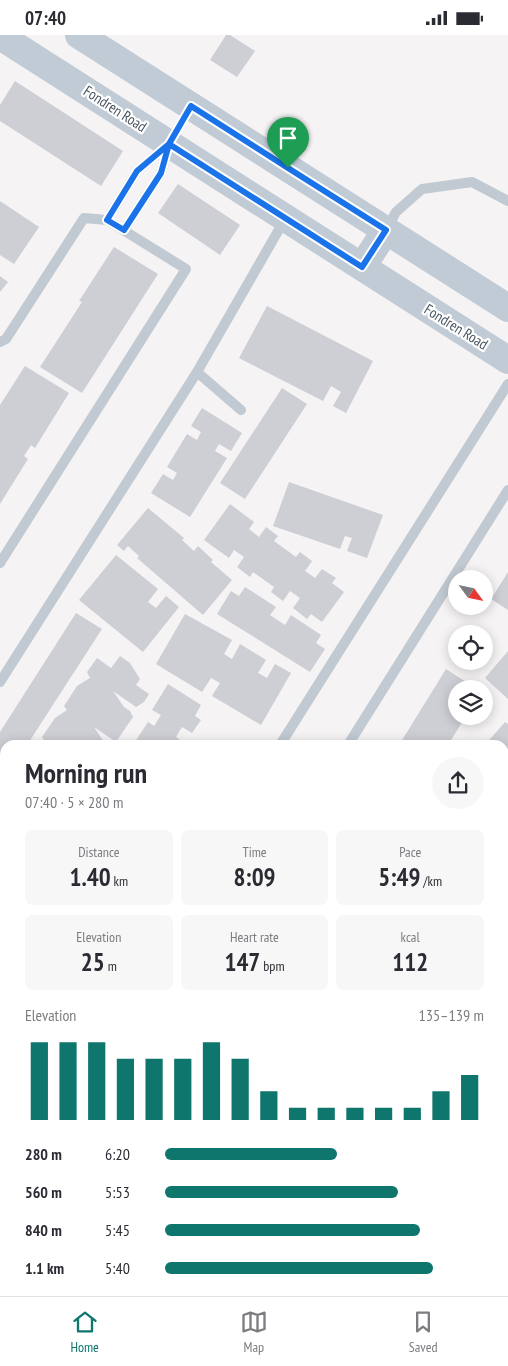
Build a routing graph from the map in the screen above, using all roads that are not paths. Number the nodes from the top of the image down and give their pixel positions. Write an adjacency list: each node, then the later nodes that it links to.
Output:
1 (0, 35): 4 (main road, Fondren Road)
2 (79, 35): 3 (main road)
3 (191, 106): 4 (main road); 9 (main road)
4 (169, 144): 6 (main road, Fondren Road); 7 (lane); 8 (lane)
5 (508, 201): 9 (lane)
6 (285, 218): 10 (main road, Fondren Road); 14 (lane)
7 (107, 220): 8 (lane); 12 (lane)
8 (124, 230): 18 (lane)
9 (386, 230): 10 (main road); 11 (main road)
10 (362, 267): 13 (main road, Fondren Road)
11 (508, 308)
12 (0, 342)
13 (508, 360)
14 (197, 372): 16 (lane); 19 (lane)
15 (508, 383): 20 (lane)
16 (242, 410)
17 (508, 490): 21 (lane)
18 (0, 563)
19 (0, 682)
20 (283, 740)
21 (351, 740)

